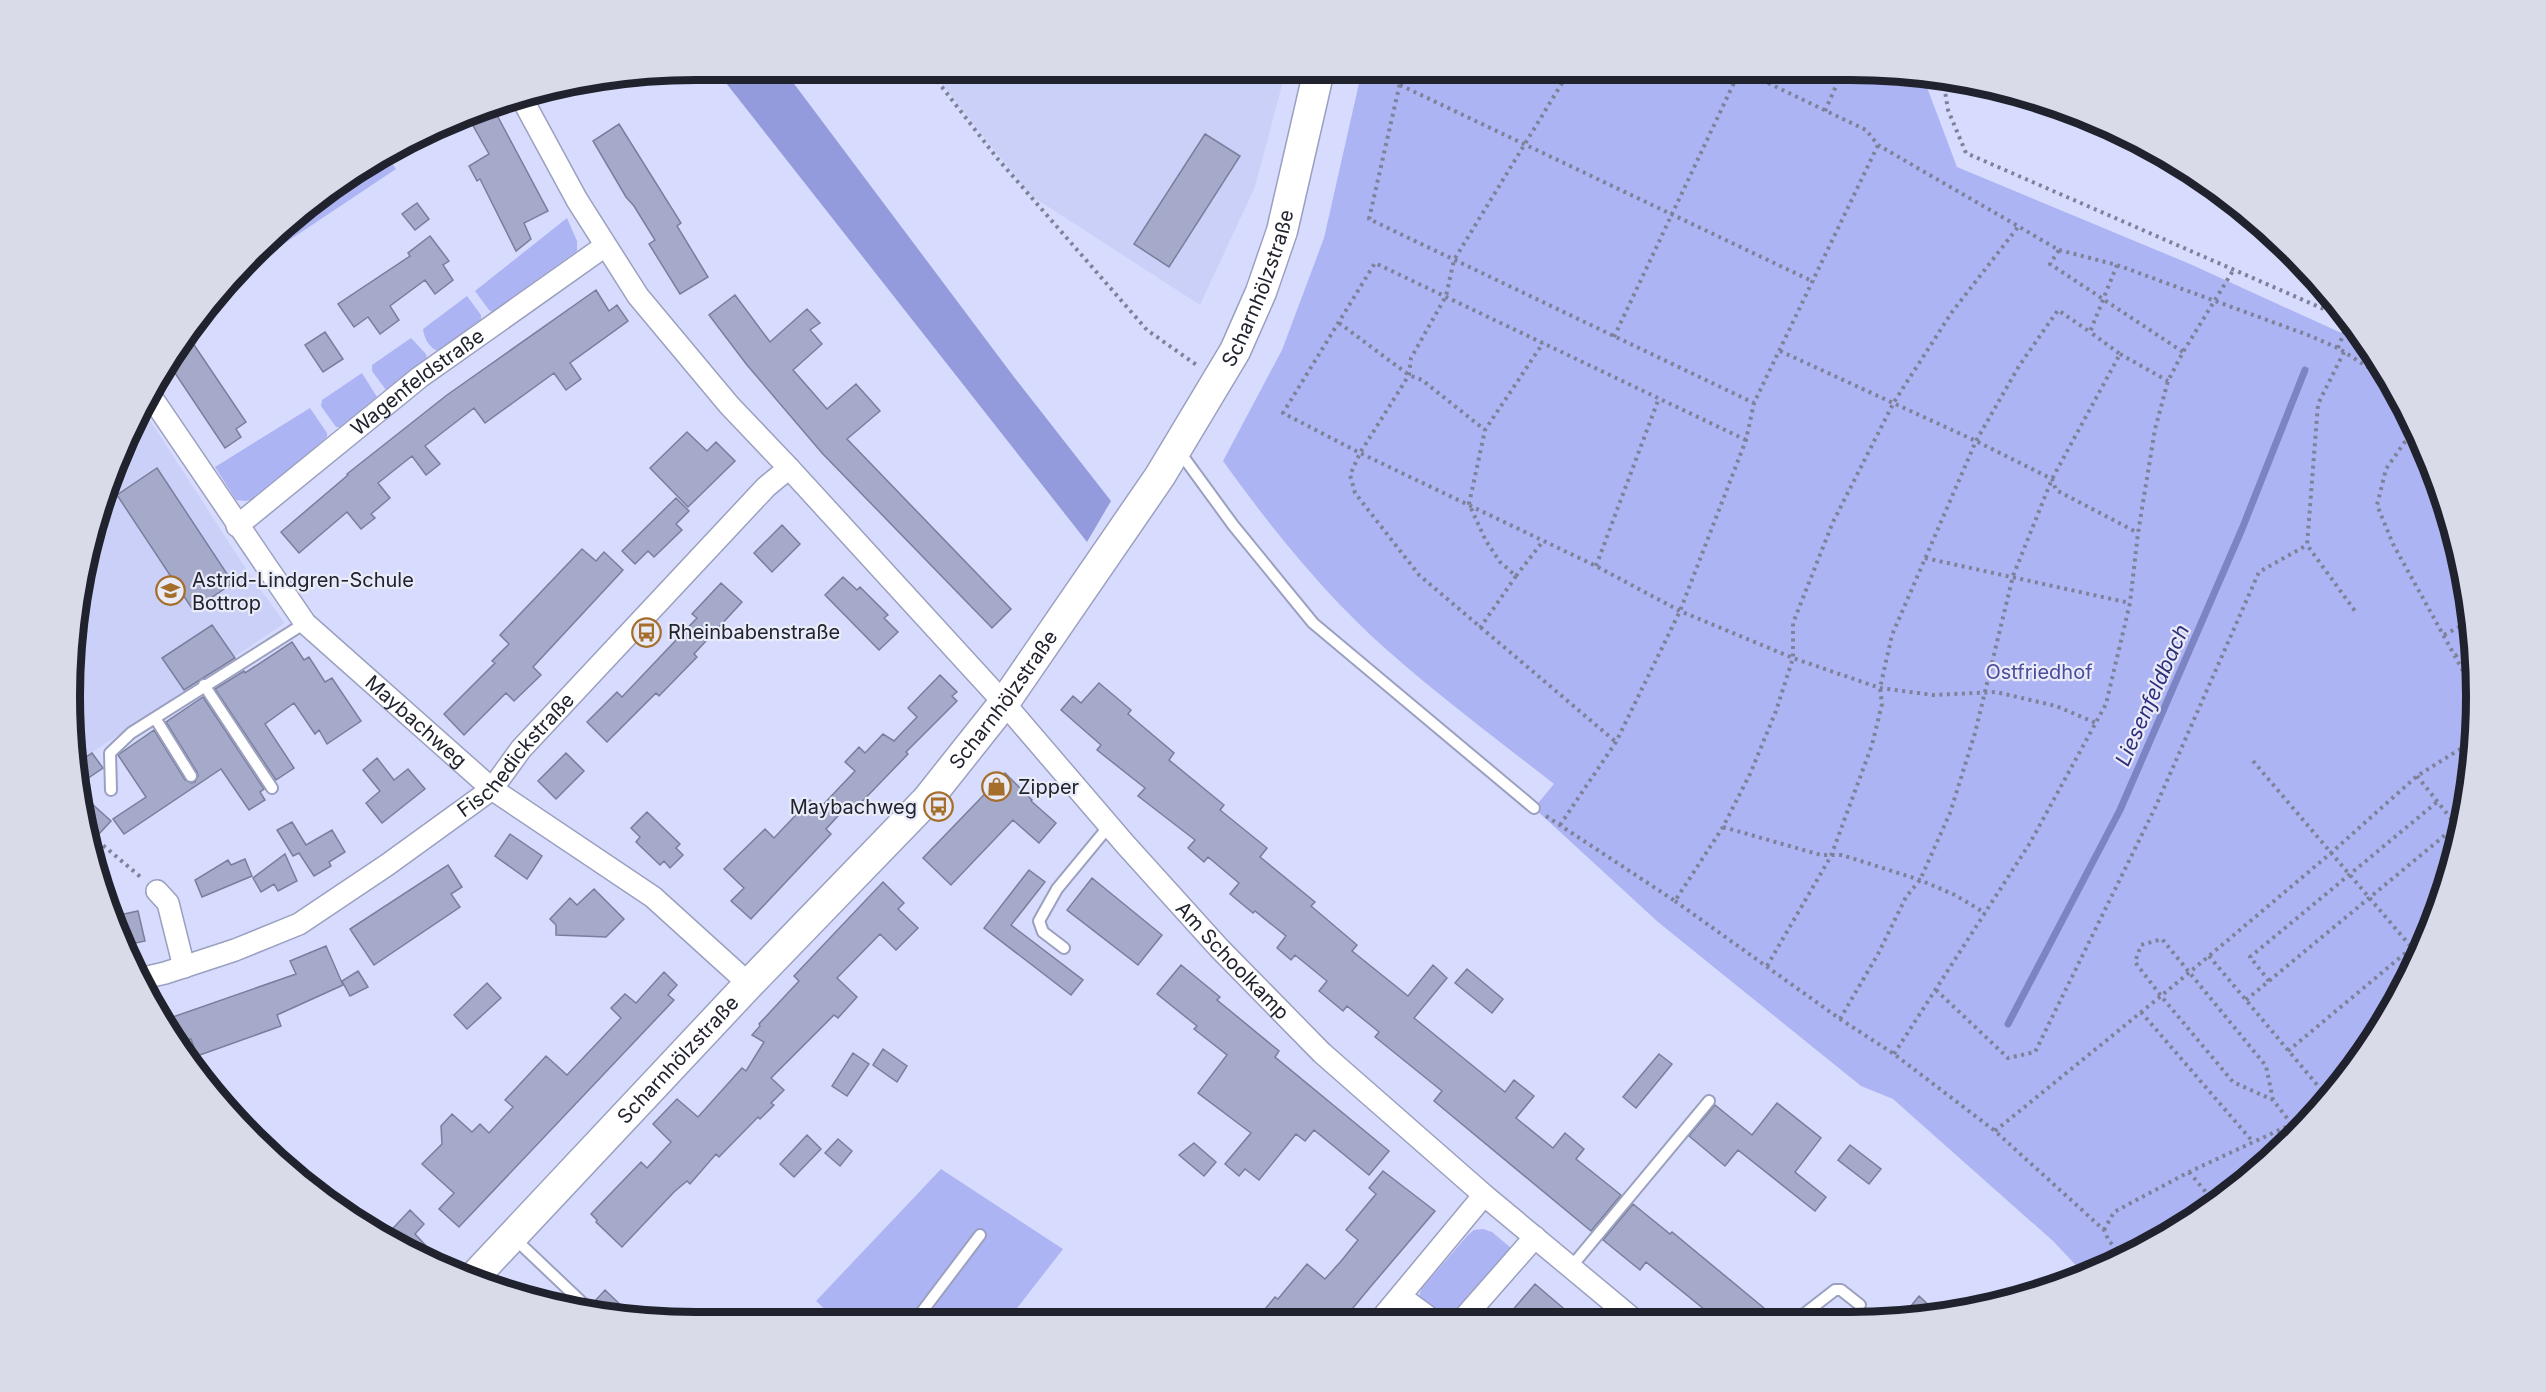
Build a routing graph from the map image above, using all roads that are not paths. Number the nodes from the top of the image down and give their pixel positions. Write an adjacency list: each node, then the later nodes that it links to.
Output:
1 (1317, 80): 5 (main road, Scharnhölzstraße)
2 (525, 104): 3 (street)
3 (605, 246): 6 (street); 7 (street, Wagenfeldstraße)
4 (155, 402): 7 (street, Maybachweg)
5 (1178, 449): 10 (main road, Scharnhölzstraße); 16 (lane)
6 (789, 468): 10 (street); 14 (street, Fischedickstraße)
7 (237, 526): 8 (street, Maybachweg)
8 (305, 623): 9 (lane); 14 (street, Maybachweg)
9 (204, 685): 11 (lane); 13 (lane)
10 (1004, 703): 17 (street, Am Schoolkamp); 22 (main road, Scharnhölzstraße)
11 (155, 718): 12 (lane); 15 (lane)
12 (191, 776)
13 (272, 788)
14 (492, 789): 20 (street, Fischedickstraße); 22 (street, Maybachweg)
15 (111, 790)
16 (1534, 808)
17 (1109, 826): 19 (lane); 24 (street, Am Schoolkamp)
18 (157, 891): 20 (street)
19 (1064, 948)
20 (184, 967): 21 (street, Fischedickstraße)
21 (147, 976)
22 (749, 984): 26 (main road, Scharnhölzstraße)
23 (1709, 1101): 28 (lane)
24 (1484, 1195): 27 (street, Am Schoolkamp); 30 (street)
25 (980, 1235): 33 (lane)
26 (513, 1237): 29 (main road, Scharnhölzstraße); 31 (lane)
27 (1535, 1237): 28 (street, Am Schoolkamp); 36 (street)
28 (1571, 1267): 37 (street, Am Schoolkamp)
29 (478, 1273)
30 (1401, 1297): 34 (street); 35 (street)
31 (581, 1302)
32 (1860, 1305): 38 (lane)
33 (922, 1312)
34 (1387, 1312)
35 (1421, 1312)
36 (1469, 1312)
37 (1625, 1312)
38 (1807, 1312)

